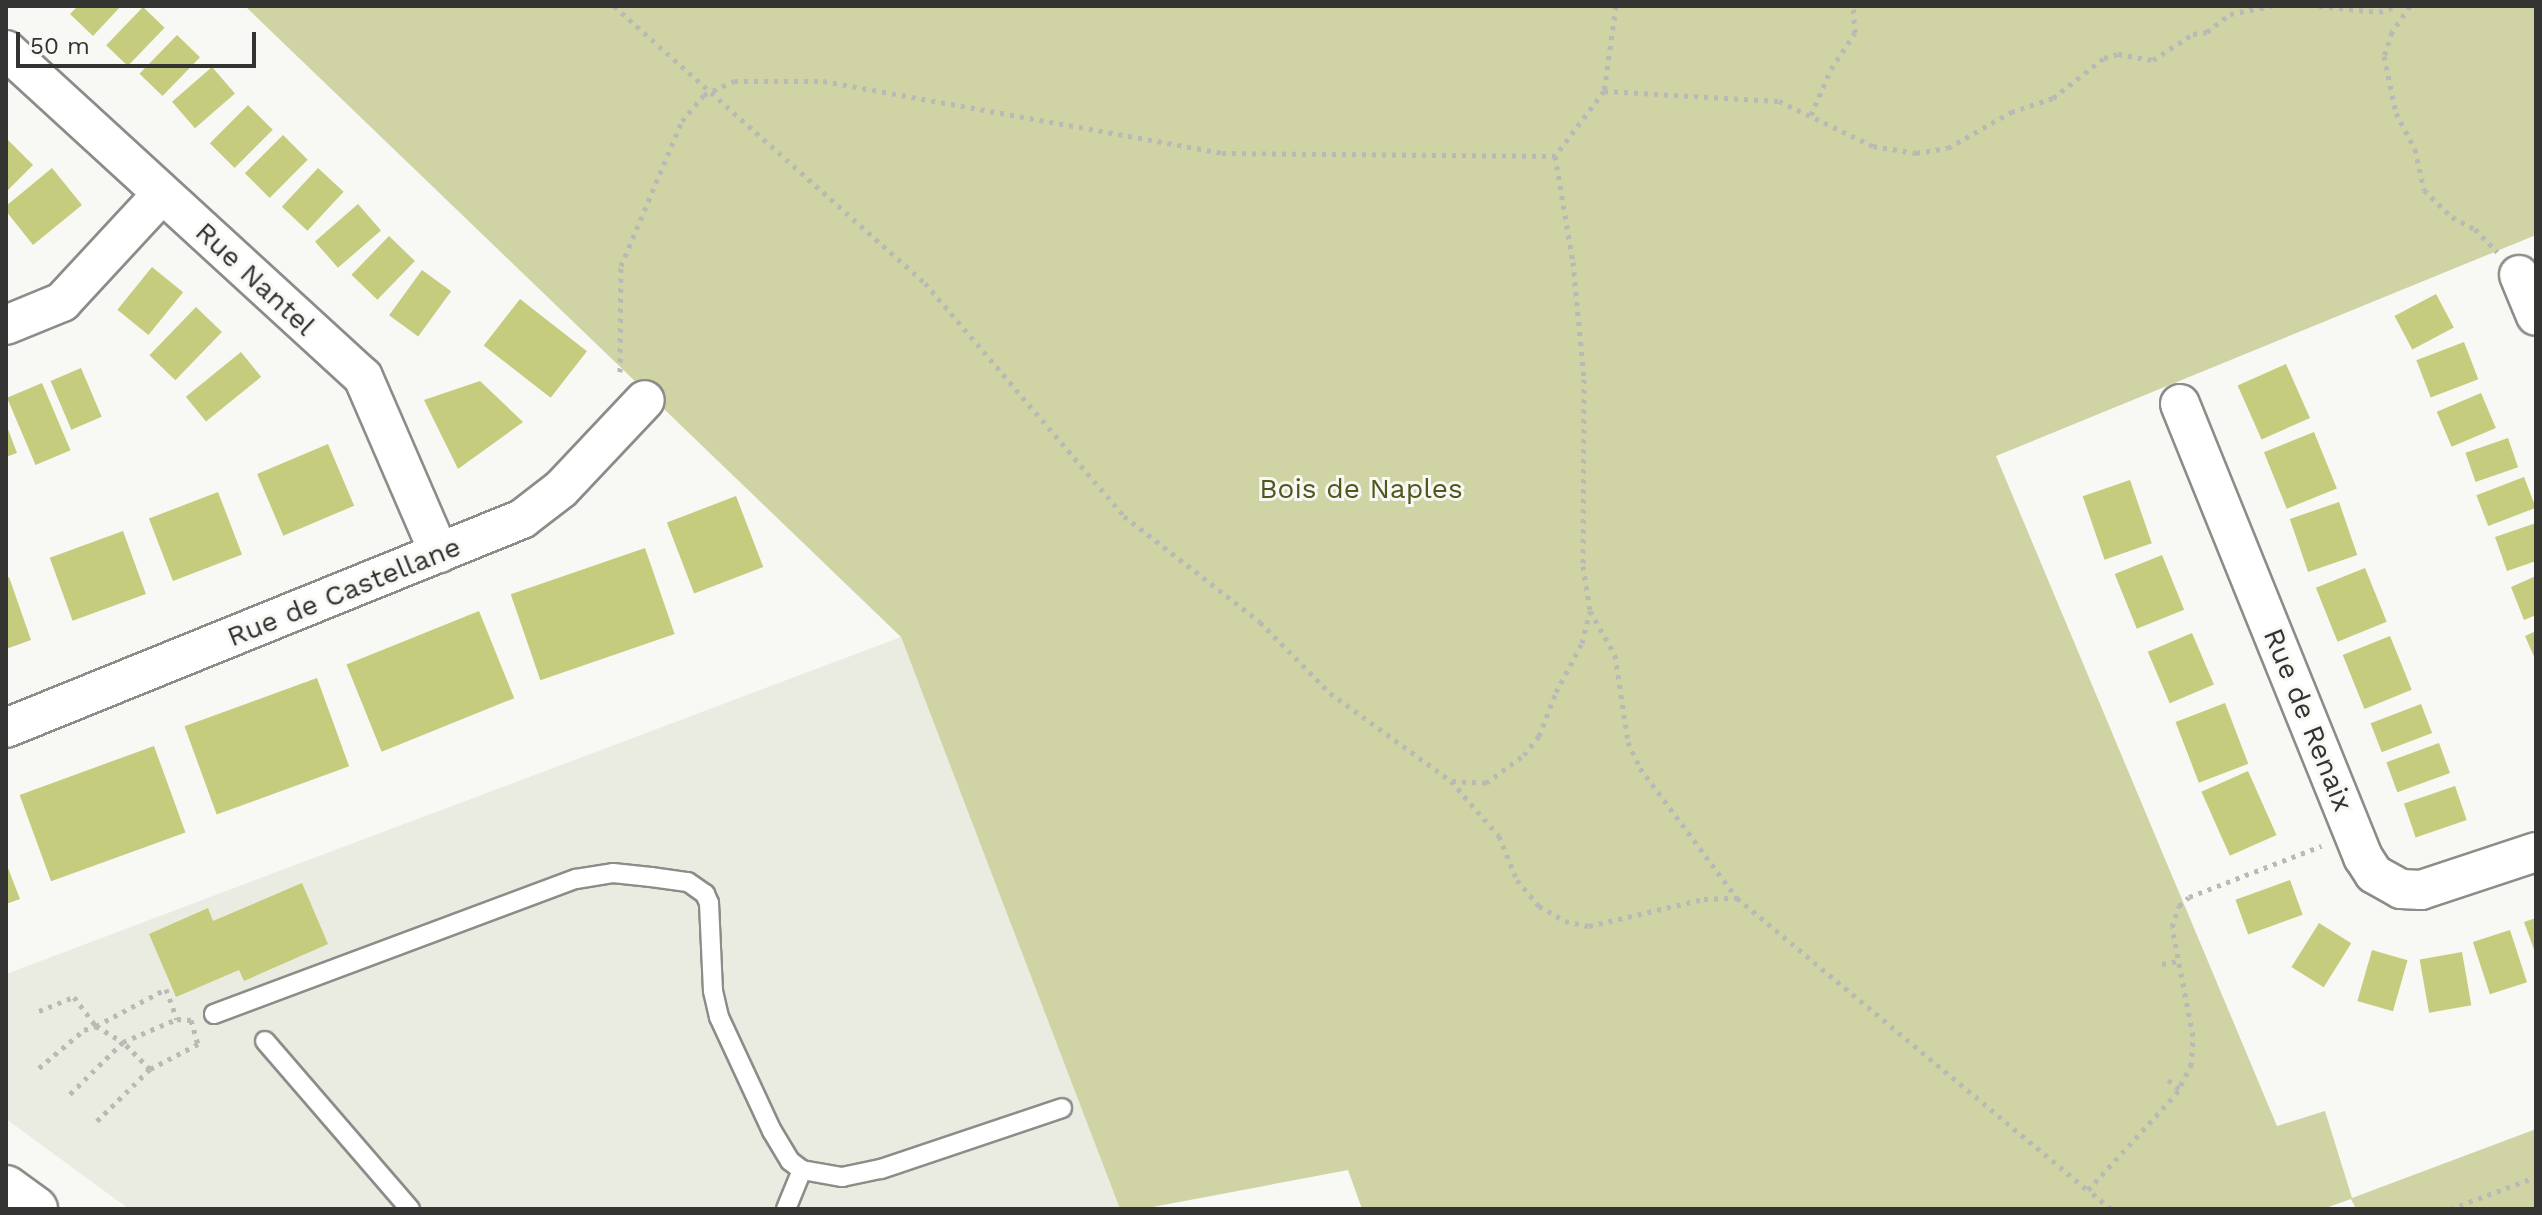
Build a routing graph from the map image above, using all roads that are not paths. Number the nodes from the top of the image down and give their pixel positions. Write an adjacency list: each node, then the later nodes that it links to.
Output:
1 (6, 50): 2 (street, Rue Nantel)
2 (162, 194): 5 (street); 8 (street, Rue Nantel)
3 (2519, 275): 4 (street)
4 (2536, 316)
5 (6, 325)
6 (632, 386): 8 (street, Rue de Castellane)
7 (2180, 404): 10 (street, Rue de Renaix)
8 (439, 553): 9 (street, Rue de Castellane)
9 (6, 728)
10 (2536, 852)
11 (214, 1014): 14 (lane)
12 (265, 1041): 17 (lane)
13 (1062, 1108): 14 (lane)
14 (802, 1170): 18 (lane)
15 (6, 1188): 16 (street)
16 (35, 1209)
17 (410, 1209)
18 (786, 1209)

